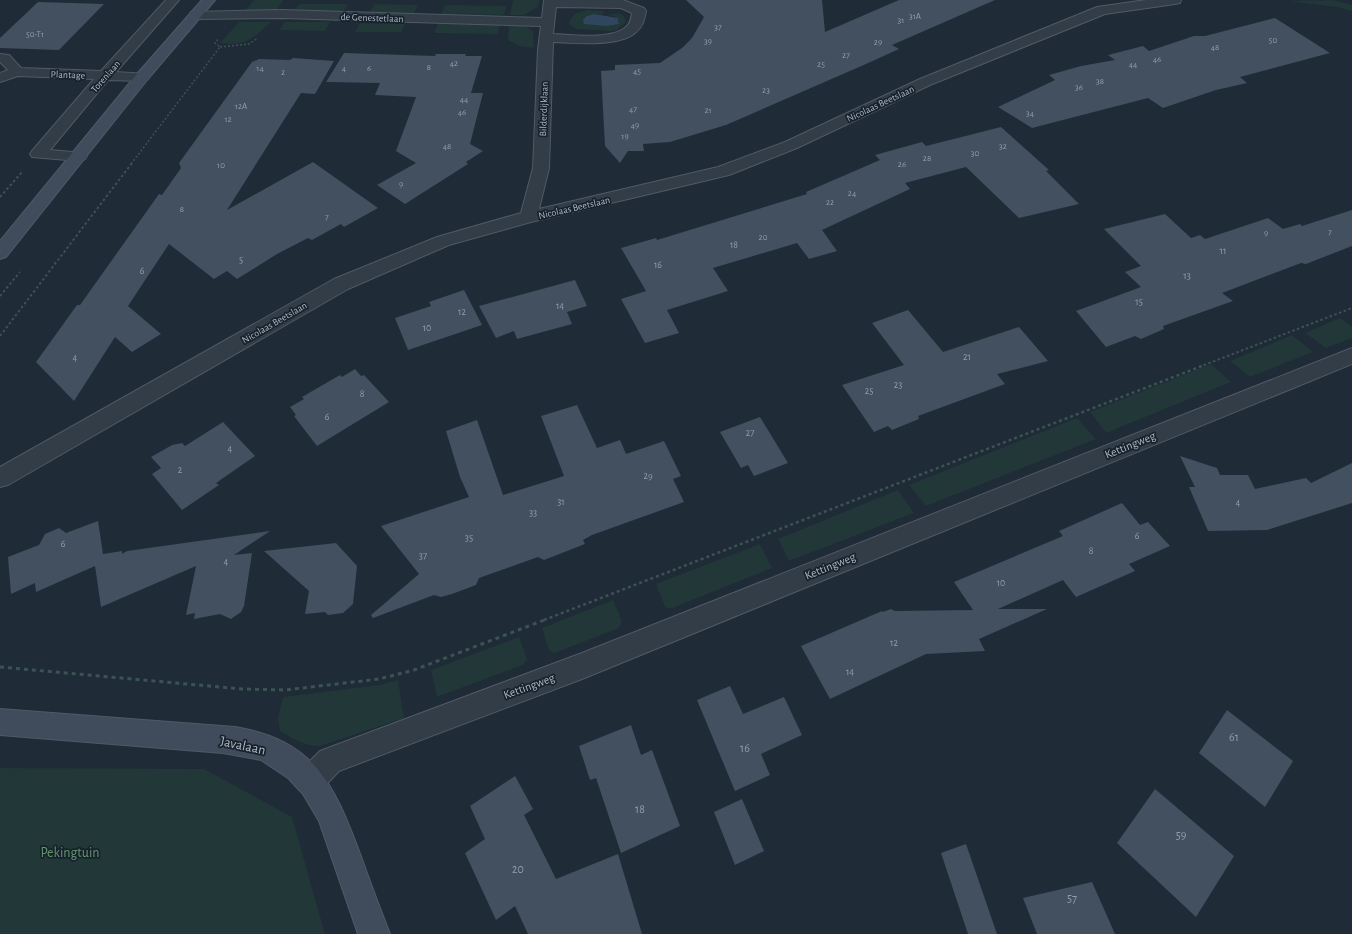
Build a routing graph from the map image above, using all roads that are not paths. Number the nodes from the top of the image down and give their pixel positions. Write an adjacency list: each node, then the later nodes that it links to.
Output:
1 (174, 0): 10 (street, Torenlaan)
2 (209, 0): 5 (main road)
3 (1175, 0): 14 (street, Nicolaas Beetslaan)
4 (550, 2): 6 (street, Bilderdijklaan); 7 (street)
5 (196, 15): 6 (street, de Genestetlaan); 11 (main road)
6 (548, 22): 7 (street, Bilderdijklaan)
7 (546, 38): 14 (street, Bilderdijklaan)
8 (0, 58): 9 (street)
9 (17, 72): 10 (street, Plantage); 12 (street, Plantage)
10 (105, 75): 11 (street, Plantage); 13 (street, Torenlaan)
11 (142, 77): 13 (main road)
12 (0, 78)
13 (79, 156): 15 (main road)
14 (529, 217): 17 (street, Nicolaas Beetslaan)
15 (0, 253)
16 (1352, 356): 19 (street, Kettingweg)
17 (0, 478)
18 (0, 722): 19 (main road, Javalaan)
19 (311, 780): 20 (main road, Javalaan)
20 (374, 934)

